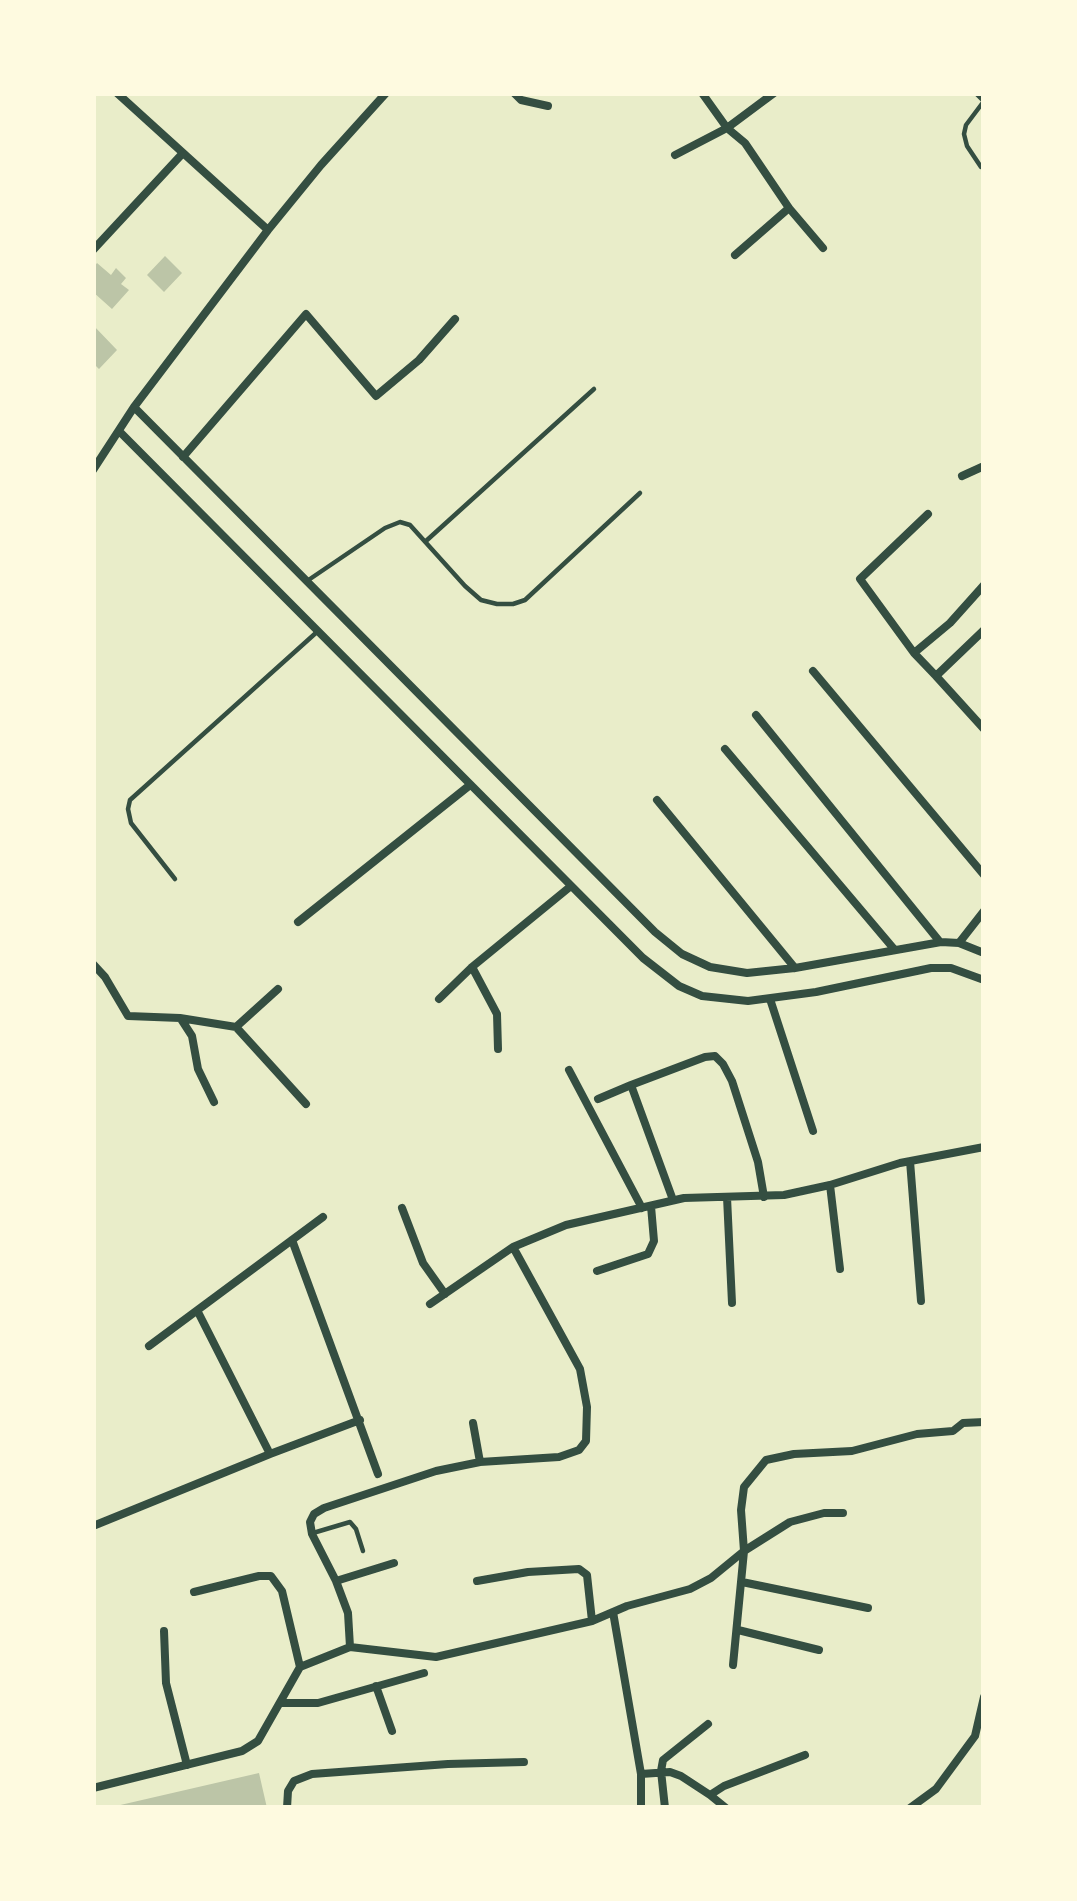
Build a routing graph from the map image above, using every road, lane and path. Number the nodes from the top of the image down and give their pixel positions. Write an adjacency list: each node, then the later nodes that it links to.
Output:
1 (117, 93): 9 (street)
2 (386, 93): 13 (street)
3 (514, 93): 7 (street)
4 (702, 93): 8 (street)
5 (774, 93): 8 (street)
6 (982, 98): 11 (lane)
7 (548, 106)
8 (727, 128): 10 (street); 12 (street)
9 (183, 153): 13 (street); 15 (street)
10 (675, 155)
11 (981, 166)
12 (789, 208): 14 (street); 16 (street)
13 (268, 230): 19 (street)
14 (823, 248)
15 (93, 250)
16 (735, 255)
17 (455, 319): 21 (street)
18 (593, 388): 27 (lane)
19 (134, 407): 20 (street); 21 (street)
20 (119, 430): 23 (street); 31 (street)
21 (183, 457): 28 (street)
22 (984, 466): 24 (street)
23 (93, 470)
24 (962, 476)
25 (640, 493): 27 (lane)
26 (928, 514): 32 (street)
27 (426, 542): 28 (lane)
28 (307, 581): 51 (street)
29 (984, 585): 32 (street)
30 (984, 630): 34 (street)
31 (319, 631): 38 (street); 41 (lane)
32 (914, 653): 34 (street)
33 (813, 671): 40 (street)
34 (936, 676): 36 (street)
35 (756, 715): 45 (street)
36 (984, 729)
37 (725, 749): 47 (street)
38 (470, 785): 42 (street); 44 (street)
39 (657, 800): 51 (street)
40 (984, 875)
41 (175, 879)
42 (572, 886): 50 (street); 55 (street)
43 (984, 911): 46 (street)
44 (298, 922)
45 (941, 942): 46 (street); 47 (street)
46 (959, 944): 48 (street)
47 (895, 949): 51 (street)
48 (984, 953)
49 (93, 964): 56 (street)
50 (472, 967): 54 (street); 58 (street)
51 (796, 968)
52 (984, 980): 55 (street)
53 (278, 989): 57 (street)
54 (440, 999)
55 (770, 999): 64 (street)
56 (180, 1018): 57 (street); 62 (street)
57 (236, 1027): 63 (street)
58 (498, 1049)
59 (569, 1070): 71 (street)
60 (631, 1085): 61 (street); 69 (street); 70 (street)
61 (598, 1099)
62 (214, 1102)
63 (306, 1104)
64 (813, 1131)
65 (984, 1147): 66 (street)
66 (910, 1161): 67 (street); 79 (street)
67 (830, 1185): 69 (street); 76 (street)
68 (727, 1197): 69 (street); 70 (street); 80 (street)
69 (764, 1197)
70 (674, 1200): 71 (street)
71 (646, 1207): 75 (street); 77 (street)
72 (402, 1208): 78 (street)
73 (323, 1217): 74 (street)
74 (292, 1240): 82 (street); 84 (street)
75 (513, 1247): 78 (street); 88 (street)
76 (840, 1269)
77 (597, 1271)
78 (445, 1294): 81 (street)
79 (921, 1301)
80 (732, 1303)
81 (430, 1304)
82 (198, 1312): 83 (street); 87 (street)
83 (149, 1346)
84 (360, 1420): 87 (street); 89 (street)
85 (984, 1422): 94 (street)
86 (472, 1423): 88 (street)
87 (270, 1454): 91 (street)
88 (480, 1462): 92 (street)
89 (378, 1474)
90 (843, 1513): 94 (street)
91 (93, 1526)
92 (312, 1534): 93 (lane); 96 (street)
93 (363, 1551)
94 (744, 1551): 98 (street); 101 (street)
95 (394, 1563): 96 (street)
96 (336, 1581): 105 (street)
97 (477, 1581): 102 (street)
98 (742, 1582): 100 (street); 103 (street)
99 (194, 1592): 108 (street)
100 (868, 1608)
101 (613, 1612): 102 (street); 119 (street)
102 (592, 1622): 105 (street)
103 (738, 1630): 106 (street); 107 (street)
104 (164, 1631): 117 (street)
105 (350, 1647): 108 (street)
106 (818, 1650)
107 (733, 1665)
108 (300, 1667): 112 (street)
109 (424, 1673): 110 (street)
110 (376, 1686): 112 (street); 114 (street)
111 (984, 1697): 126 (street)
112 (279, 1703): 117 (street)
113 (708, 1724): 118 (street)
114 (392, 1731)
115 (805, 1755): 121 (street)
116 (524, 1762): 122 (street)
117 (188, 1765): 120 (street)
118 (661, 1771): 119 (street); 121 (street); 124 (street)
119 (641, 1774): 123 (street)
120 (93, 1788)
121 (710, 1795): 125 (street)
122 (287, 1808)
123 (641, 1808)
124 (665, 1808)
125 (726, 1808)
126 (910, 1808)

